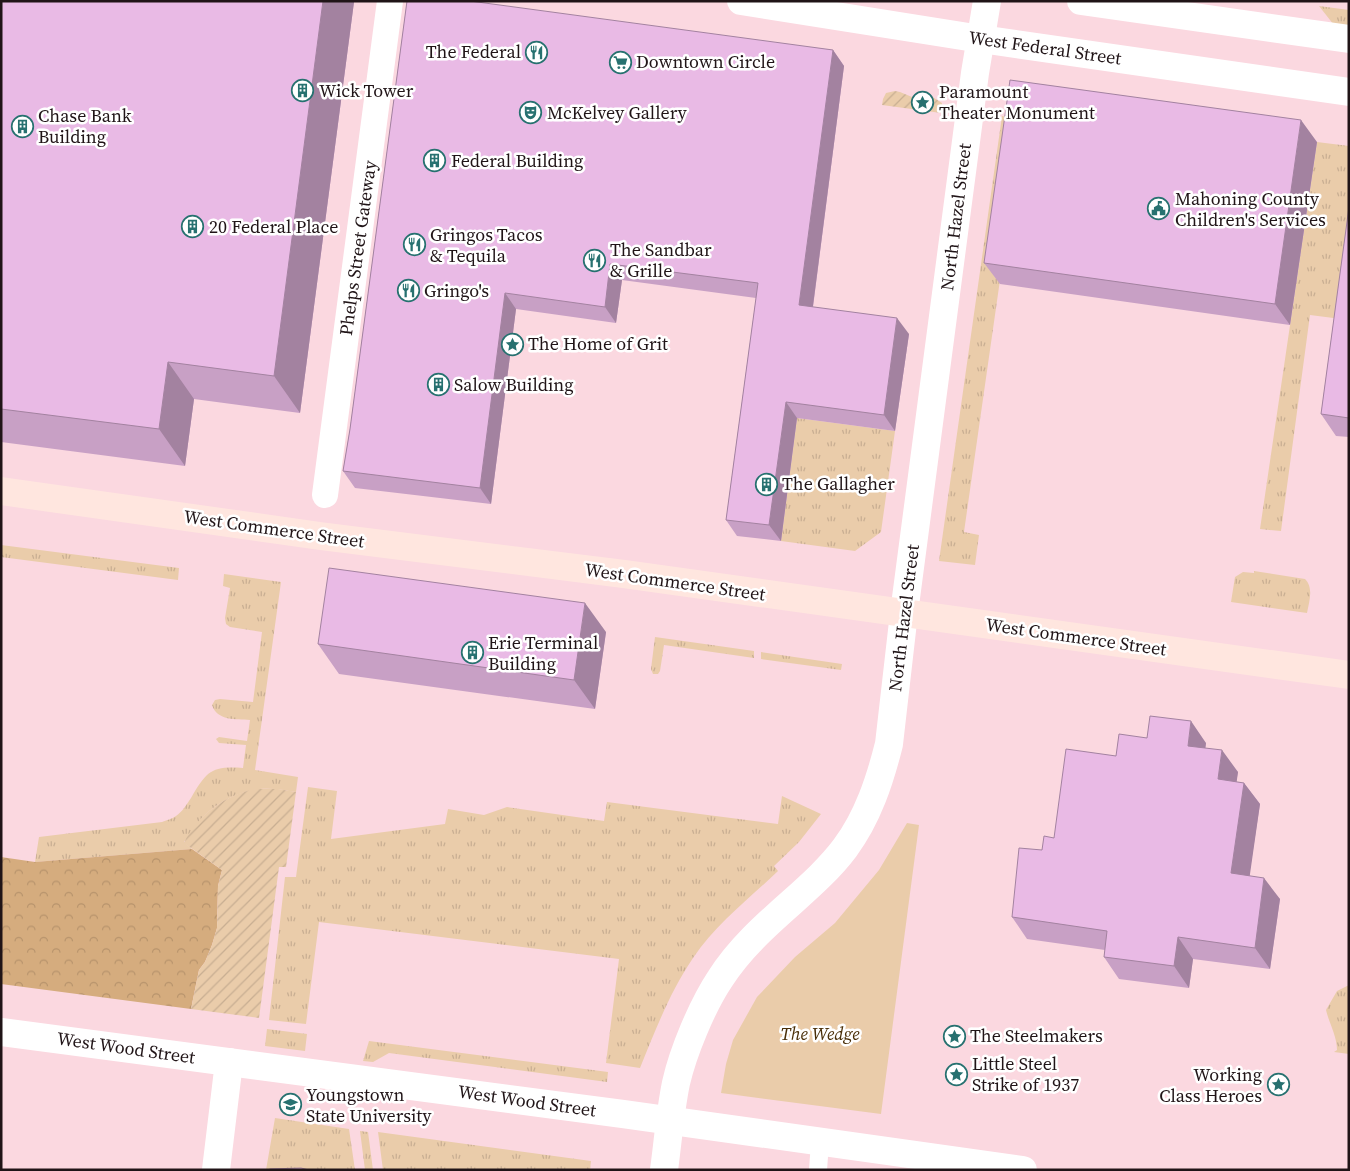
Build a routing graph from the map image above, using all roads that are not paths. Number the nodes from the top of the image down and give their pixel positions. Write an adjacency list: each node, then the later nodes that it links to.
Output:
1 (390, 1): 9 (street, Phelps Street Gateway)
2 (741, 1): 5 (street, West Federal Street)
3 (987, 1): 5 (street, North Hazel Street)
4 (1081, 1): 6 (street)
5 (981, 39): 7 (street, West Federal Street); 10 (street, North Hazel Street)
6 (1349, 39)
7 (1349, 92)
8 (1, 491): 10 (main road, West Commerce Street)
9 (325, 494)
10 (904, 613): 11 (main road, West Commerce Street); 14 (street, North Hazel Street)
11 (1349, 675)
12 (1, 1032): 13 (street, West Wood Street)
13 (229, 1062): 14 (street, West Wood Street); 16 (street)
14 (671, 1121): 15 (street, West Wood Street); 17 (street, North Hazel Street)
15 (820, 1142): 18 (lane); 19 (street, West Wood Street)
16 (216, 1170)
17 (664, 1170)
18 (818, 1170)
19 (1023, 1170)

